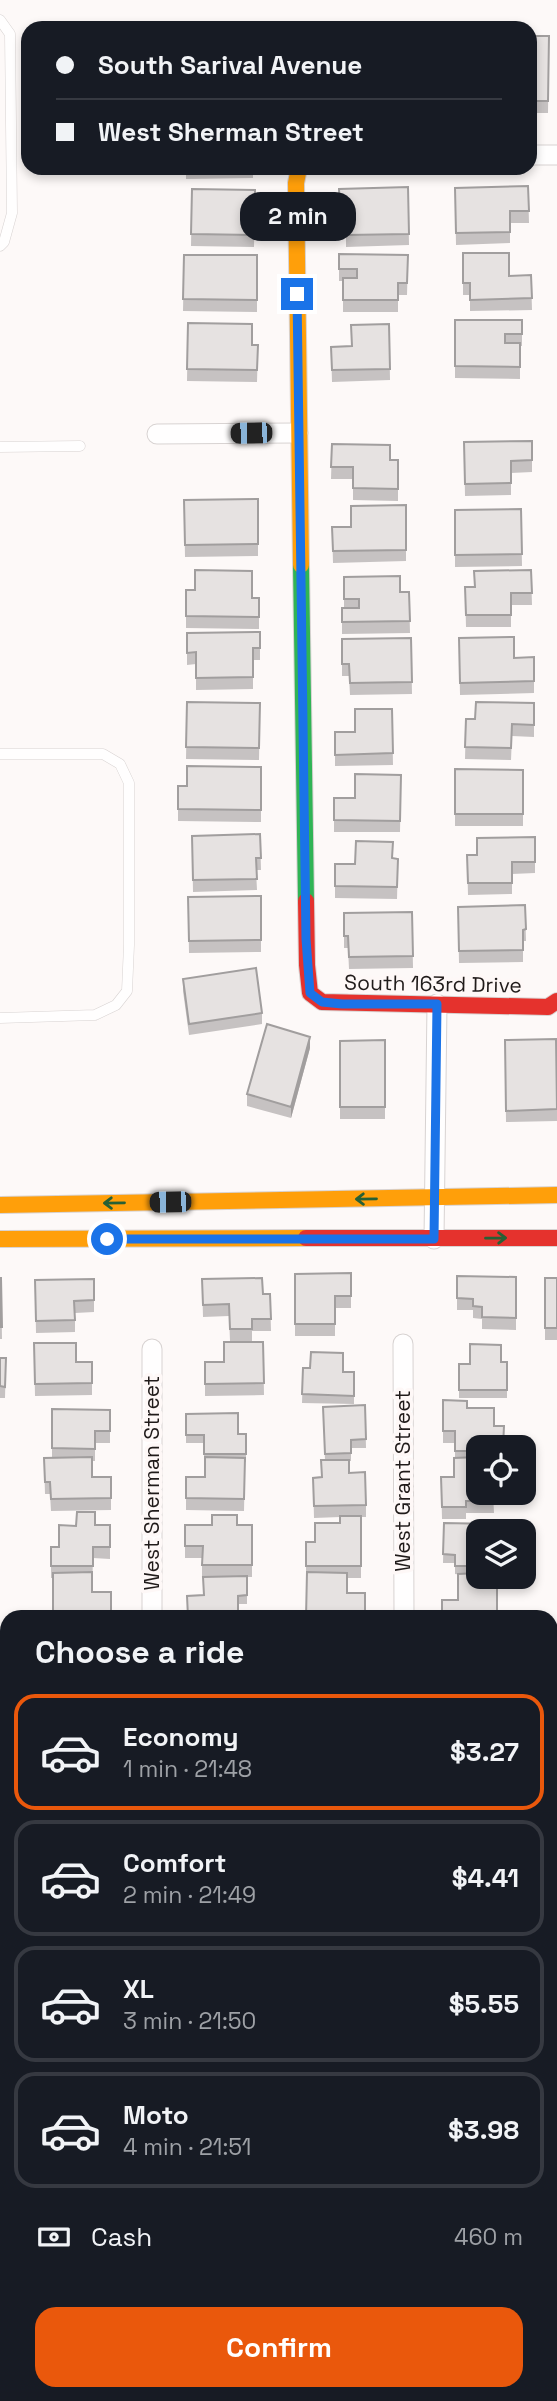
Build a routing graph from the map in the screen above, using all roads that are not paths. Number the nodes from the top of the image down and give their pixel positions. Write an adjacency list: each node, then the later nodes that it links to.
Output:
1 (0, 20): 5 (lane)
2 (537, 155): 3 (street)
3 (557, 155)
4 (298, 175): 6 (main road)
5 (0, 246)
6 (298, 433): 7 (street); 12 (main road, South 163rd Drive)
7 (157, 434)
8 (80, 446): 9 (lane)
9 (0, 447)
10 (0, 754): 13 (lane)
11 (557, 1001): 12 (main road, South 163rd Drive)
12 (437, 1004): 15 (street)
13 (0, 1018)
14 (557, 1195): 15 (main road)
15 (435, 1197): 16 (main road, one-way to 16); 19 (street)
16 (0, 1205)
17 (557, 1238): 19 (main road, one-way to 17)
18 (0, 1239): 19 (main road)
19 (434, 1239)
20 (403, 1344): 23 (street, West Grant Street)
21 (152, 1349): 22 (street, West Sherman Street)
22 (152, 1610)
23 (404, 1610)

